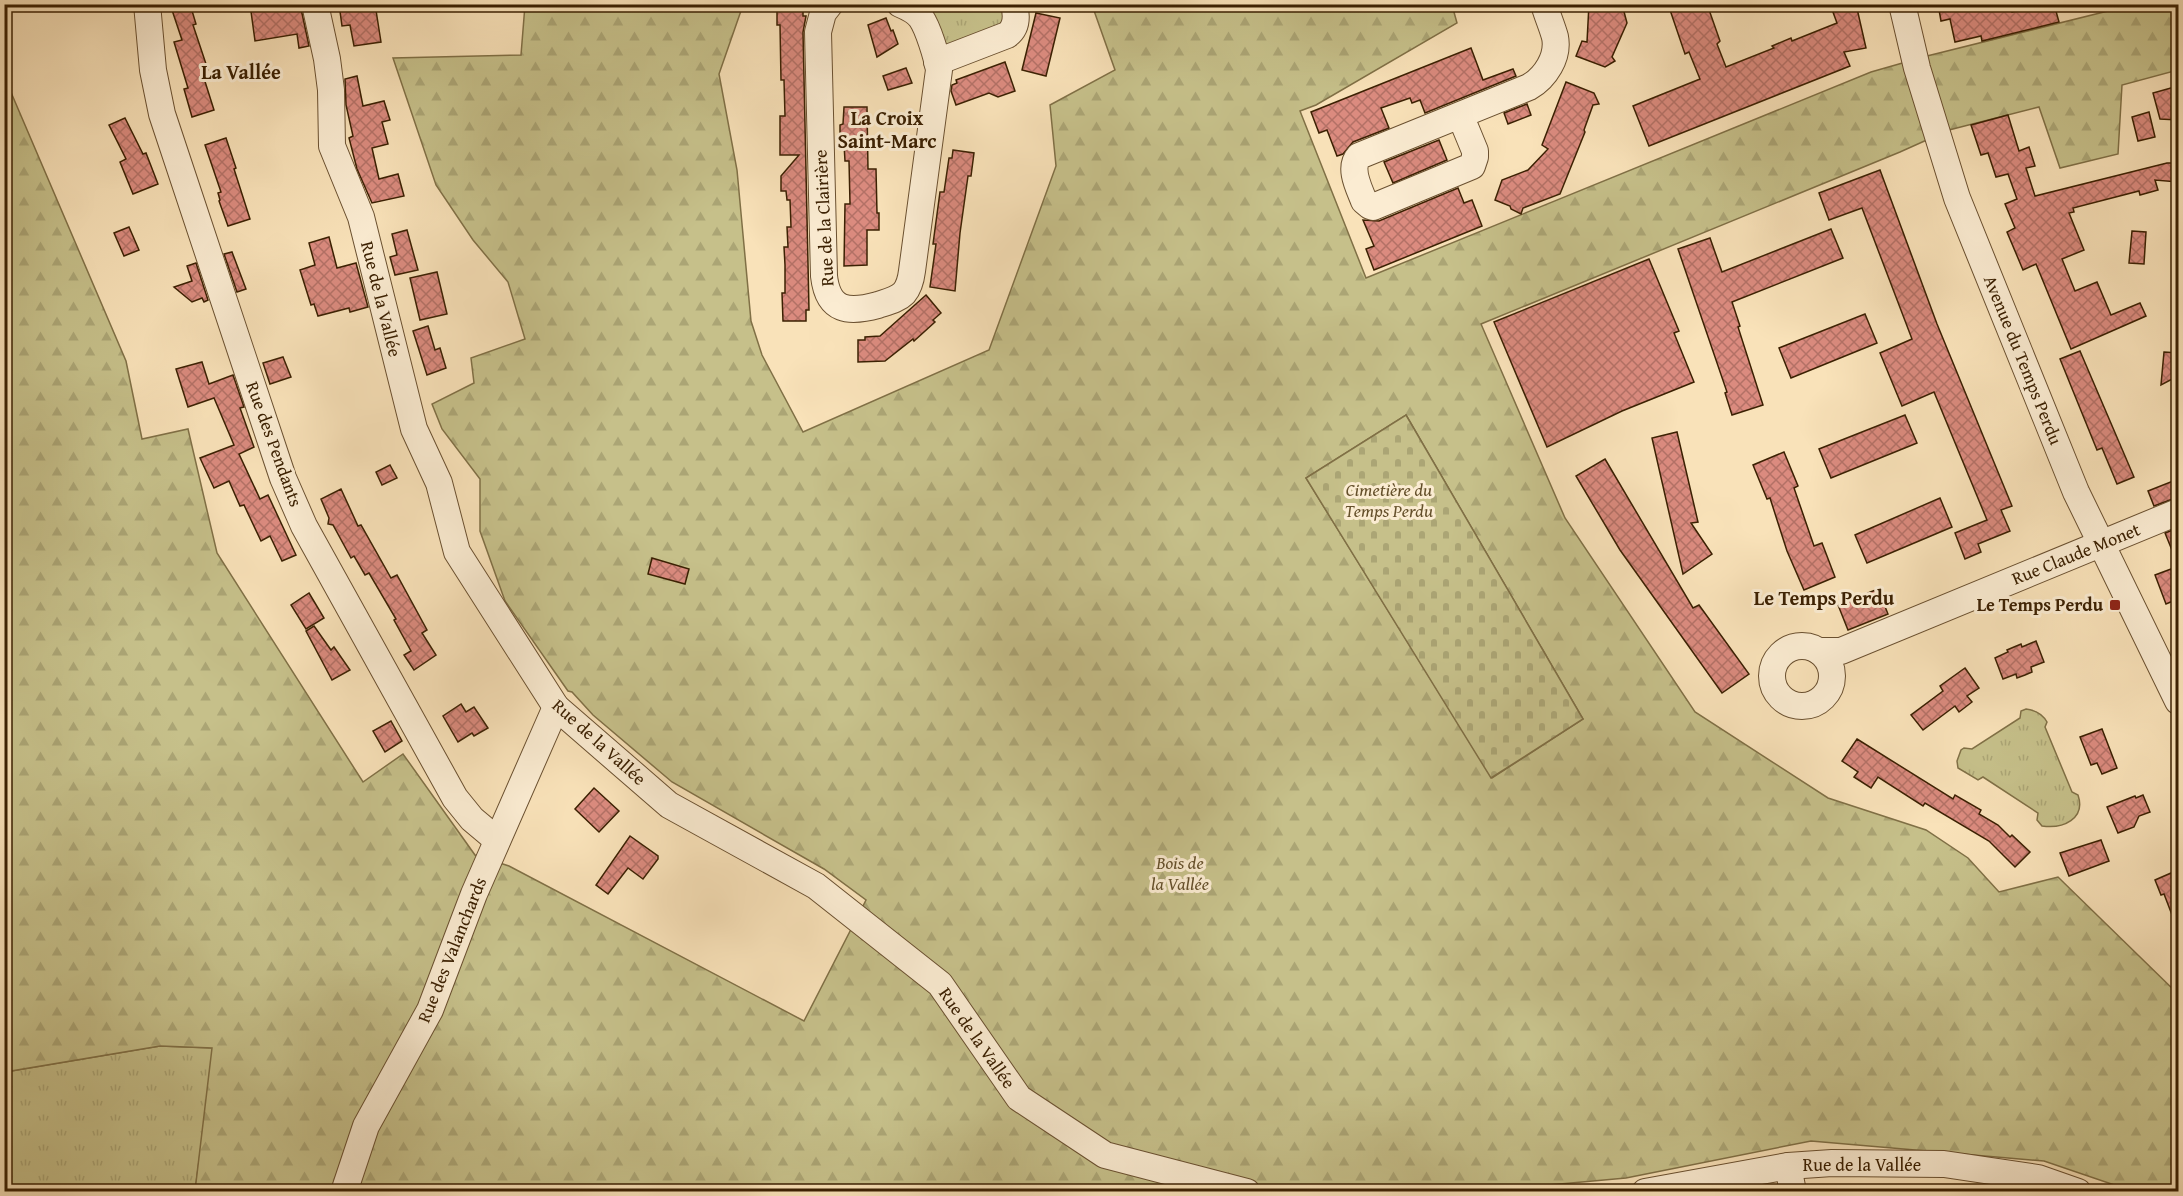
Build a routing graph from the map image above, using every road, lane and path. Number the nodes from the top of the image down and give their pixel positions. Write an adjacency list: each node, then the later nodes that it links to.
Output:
1 (147, 4): 15 (street, Rue des Pendants)
2 (315, 4): 14 (street, Rue de la Vallée)
3 (830, 4): 8 (street, Rue de la Clairière)
4 (900, 4): 8 (street, Rue de la Clairière)
5 (1014, 4): 8 (street)
6 (1544, 4): 9 (street)
7 (1902, 4): 11 (street, Avenue du Temps Perdu)
8 (937, 62)
9 (1461, 117): 9 (street)
10 (2178, 512): 11 (street, Rue Claude Monet)
11 (2101, 544): 12 (street, Rue Claude Monet); 13 (street, Avenue du Temps Perdu)
12 (1830, 657)
13 (2178, 701)
14 (556, 707): 15 (street, Rue des Valanchards); 18 (street, Rue de la Vallée)
15 (497, 840): 17 (street, Rue des Valanchards)
16 (1788, 1166): 19 (street, Rue de la Vallée); 20 (street); 21 (street, Rue de la Vallée)
17 (344, 1191)
18 (1246, 1191)
19 (1645, 1191)
20 (1793, 1191)
21 (2078, 1191)

